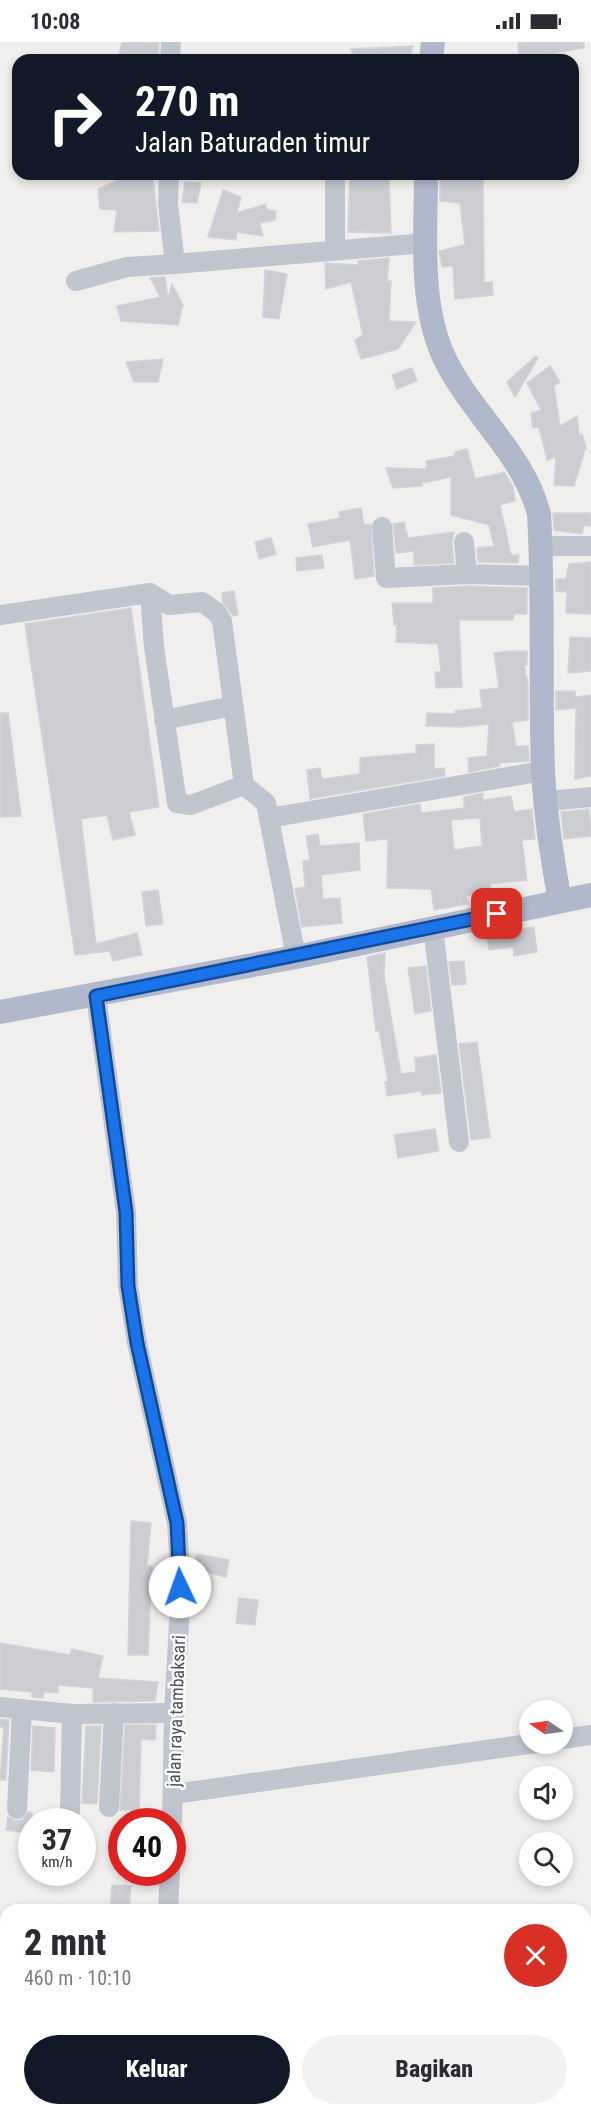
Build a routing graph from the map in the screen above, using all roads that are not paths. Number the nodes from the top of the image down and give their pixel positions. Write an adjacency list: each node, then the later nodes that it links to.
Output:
1 (169, 180): 6 (street)
2 (335, 180): 5 (street)
3 (426, 180): 4 (main road)
4 (426, 243): 5 (street); 10 (main road)
5 (336, 250): 6 (street)
6 (175, 264): 7 (street)
7 (76, 281)
8 (382, 527): 12 (street)
9 (464, 542): 12 (street)
10 (541, 546): 11 (street); 13 (main road)
11 (591, 546)
12 (467, 574): 13 (street)
13 (541, 576): 18 (main road)
14 (150, 593): 15 (street); 16 (street); 17 (street)
15 (0, 615)
16 (232, 706): 17 (street); 19 (street)
17 (164, 720): 19 (street)
18 (543, 771): 21 (main road); 22 (street)
19 (244, 785): 22 (street)
20 (591, 797): 21 (street)
21 (547, 801): 24 (main road)
22 (269, 818): 26 (street)
23 (591, 895): 24 (main road)
24 (560, 901): 25 (main road)
25 (433, 928): 26 (main road); 29 (street)
26 (296, 957): 27 (main road)
27 (96, 996): 28 (main road); 33 (street, jalan raya tambaksari)
28 (0, 1012)
29 (459, 1142)
30 (0, 1707): 31 (street)
31 (21, 1709): 34 (street); 40 (street)
32 (114, 1713): 33 (street); 34 (street); 39 (street)
33 (174, 1713): 38 (street, jalan raya tambaksari)
34 (72, 1714): 41 (street)
35 (591, 1735): 36 (street)
36 (573, 1737)
37 (519, 1745): 38 (street)
38 (174, 1794): 42 (street, jalan raya tambaksari)
39 (109, 1807)
40 (18, 1808)
41 (70, 1808)
42 (173, 1808)
43 (169, 1886): 44 (street)
44 (168, 1904)

